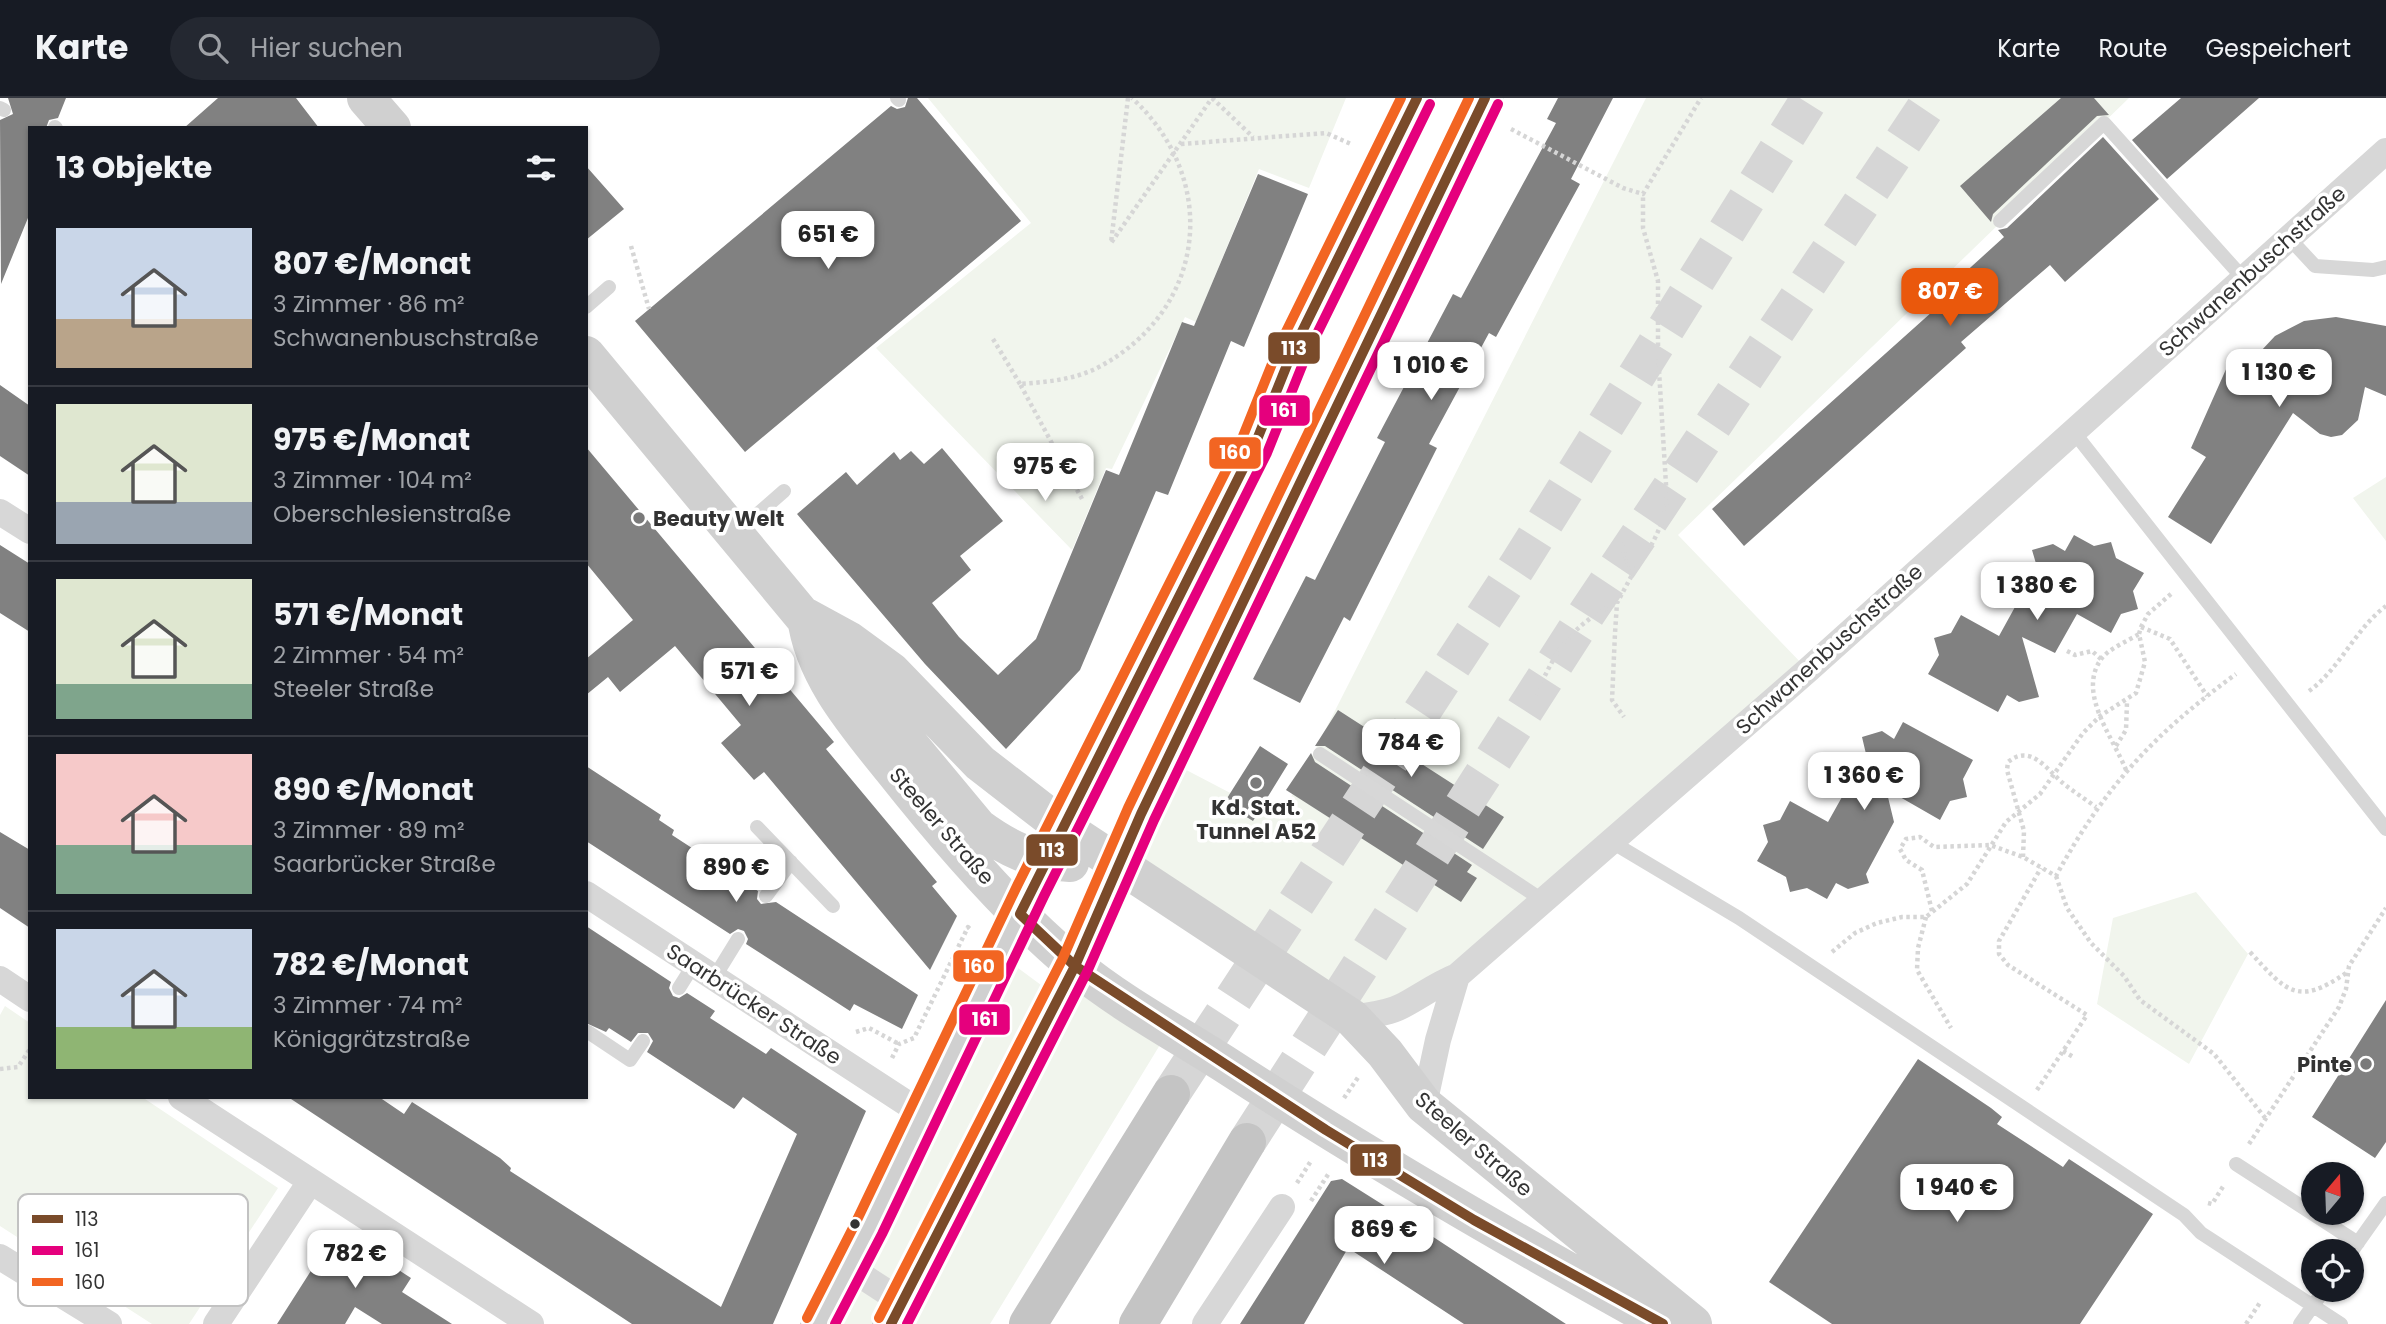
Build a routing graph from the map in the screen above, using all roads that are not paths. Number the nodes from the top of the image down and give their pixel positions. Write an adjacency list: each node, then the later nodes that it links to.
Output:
1 (366, 98): 4 (main road)
2 (1417, 98): 21 (main road)
3 (1485, 98): 26 (main road)
4 (390, 126)
5 (2386, 151): 7 (street, Schwanenbuschstraße)
6 (2000, 221): 9 (lane)
7 (2289, 238): 8 (lane); 9 (street, Schwanenbuschstraße)
8 (2386, 267)
9 (2243, 278): 13 (street, Schwanenbuschstraße)
10 (609, 287): 11 (lane)
11 (588, 305)
12 (588, 357): 17 (main road, Steeler Straße)
13 (2073, 431): 22 (lane); 23 (street, Schwanenbuschstraße)
14 (784, 491): 17 (lane)
15 (0, 512): 16 (street)
16 (28, 530)
17 (735, 534): 18 (main road, Steeler Straße)
18 (806, 617): 21 (main road, Steeler Straße); 25 (main road, Steeler Straße); 31 (main road, Steeler Straße)
19 (1320, 754): 29 (lane)
20 (757, 827): 24 (lane)
21 (1064, 828): 25 (main road); 26 (main road, Steeler Straße)
22 (2386, 829)
23 (1610, 841): 29 (street, Schwanenbuschstraße); 61 (lane)
24 (791, 862): 28 (lane); 30 (lane)
25 (1046, 862): 26 (main road, Steeler Straße); 31 (main road)
26 (1121, 866): 33 (main road); 39 (main road, Steeler Straße)
27 (588, 895): 34 (street, Saarbrücker Straße)
28 (766, 896)
29 (1544, 901): 35 (street, Schwanenbuschstraße)
30 (833, 906)
31 (1020, 914): 33 (main road, Steeler Straße); 46 (main road)
32 (738, 939): 34 (lane)
33 (1075, 966): 62 (main road); 70 (main road, Steeler Straße)
34 (704, 971): 37 (lane); 46 (street, Saarbrücker Straße)
35 (1457, 976): 39 (street, Schwanenbuschstraße); 44 (street)
36 (0, 979): 38 (street)
37 (679, 988)
38 (28, 998)
39 (1352, 1018): 44 (main road, Steeler Straße)
40 (588, 1032): 41 (lane)
41 (643, 1041)
42 (1171, 1094): 67 (highway)
43 (188, 1099): 45 (street)
44 (1424, 1105): 71 (main road, Steeler Straße)
45 (221, 1108): 49 (street)
46 (923, 1114): 56 (main road)
47 (1247, 1142): 68 (highway)
48 (2236, 1164): 52 (lane)
49 (310, 1182): 57 (street); 65 (street)
50 (1287, 1200): 69 (street)
51 (2386, 1203): 53 (lane)
52 (2344, 1239)
53 (2361, 1239)
54 (0, 1257): 55 (street)
55 (18, 1268)
56 (850, 1268): 62 (street); 66 (main road)
57 (248, 1276)
58 (2316, 1302): 61 (lane)
59 (80, 1306): 63 (street)
60 (228, 1306): 64 (street)
61 (2313, 1306): 72 (lane); 73 (lane)
62 (896, 1313)
63 (109, 1324)
64 (216, 1324)
65 (531, 1324)
66 (819, 1324)
67 (1028, 1324)
68 (1138, 1324)
69 (1205, 1324)
70 (1663, 1324)
71 (1693, 1324)
72 (2300, 1324)
73 (2341, 1324)

